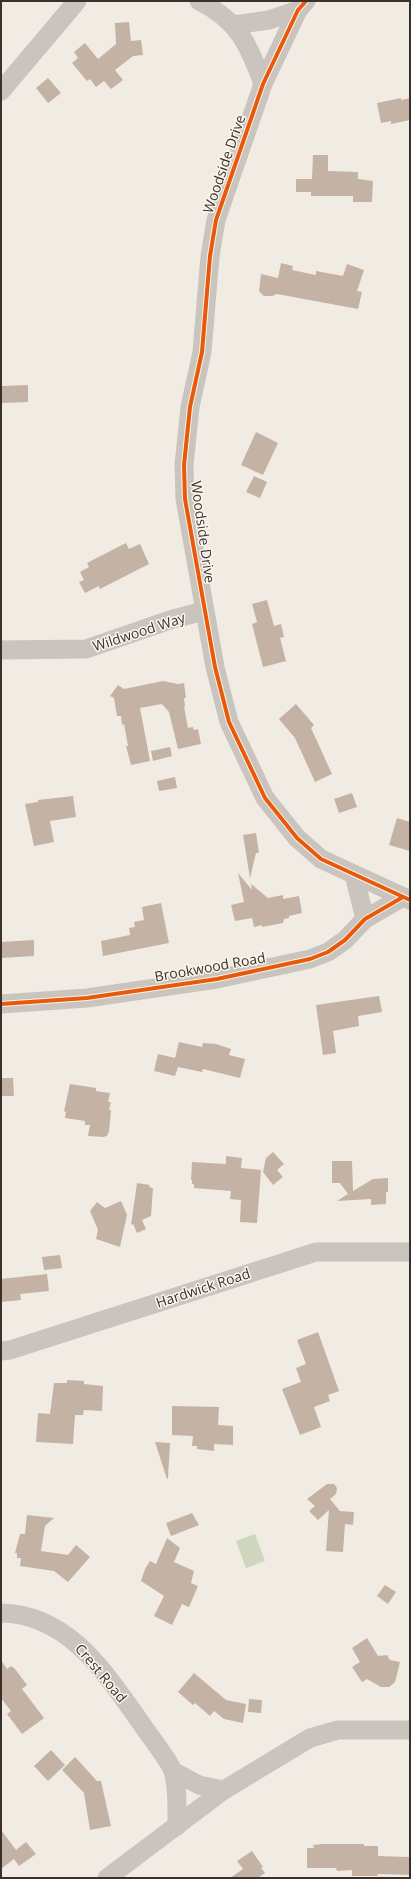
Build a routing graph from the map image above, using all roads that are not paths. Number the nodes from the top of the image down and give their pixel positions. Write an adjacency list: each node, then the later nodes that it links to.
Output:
1 (76, 1): 6 (street)
2 (199, 1): 4 (street)
3 (302, 6): 4 (street); 5 (street, Woodside Drive)
4 (234, 25): 5 (street)
5 (263, 84): 7 (street, Woodside Drive)
6 (1, 91)
7 (204, 611): 8 (street, Wildwood Way); 9 (street, Woodside Drive)
8 (1, 650)
9 (354, 875): 10 (street, Woodside Drive); 11 (street)
10 (406, 899): 11 (street, Brookwood Road)
11 (364, 919): 12 (street, Brookwood Road)
12 (1, 1004)
13 (410, 1252): 14 (street, Hardwick Road)
14 (1, 1351)
15 (1, 1613): 17 (street, Crest Road)
16 (406, 1734): 18 (street)
17 (173, 1770): 18 (street); 19 (street)
18 (224, 1790): 19 (street)
19 (176, 1826): 20 (street)
20 (107, 1878)

